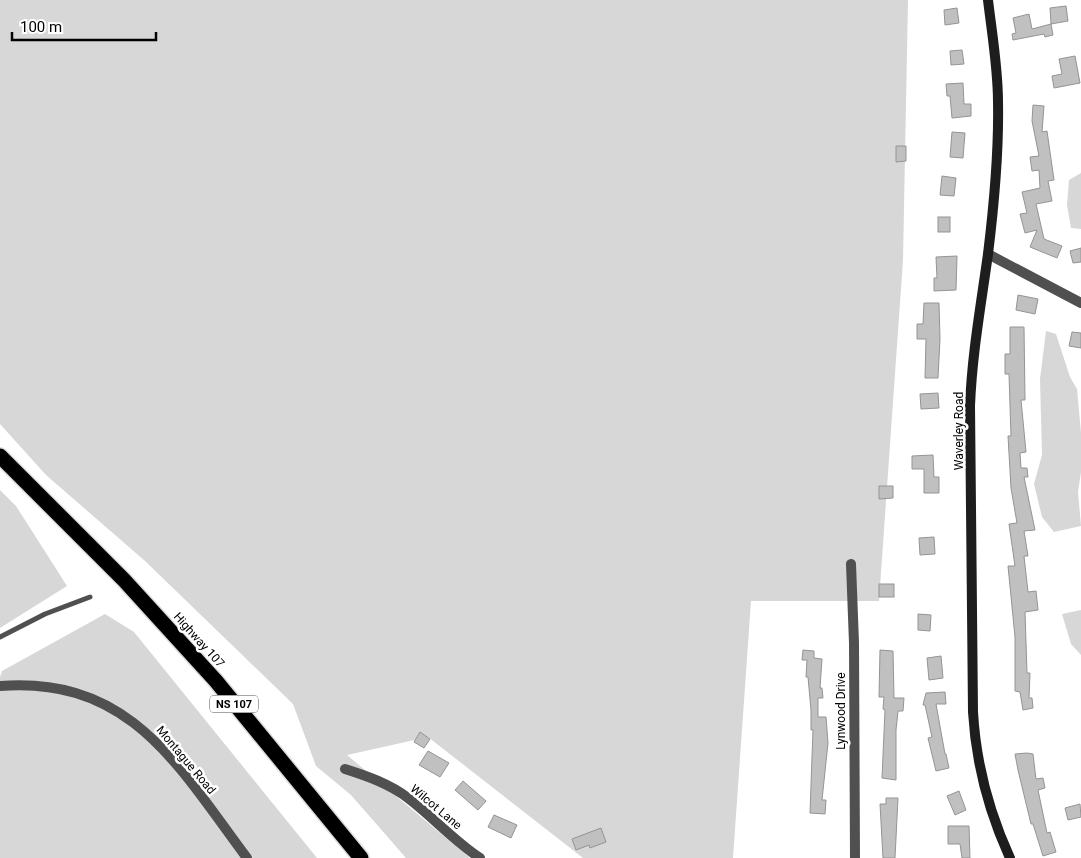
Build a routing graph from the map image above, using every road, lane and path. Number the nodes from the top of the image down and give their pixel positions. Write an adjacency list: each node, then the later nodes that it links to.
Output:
1 (988, 0): 2 (main road, Waverley Road)
2 (988, 254): 3 (street); 17 (main road, Waverley Road)
3 (1081, 303)
4 (0, 456): 10 (highway, Highway 107 / NS 107)
5 (851, 564): 16 (street, Lynwood Drive)
6 (90, 596): 7 (lane)
7 (0, 637)
8 (0, 686): 11 (street, Montague Road)
9 (345, 769): 15 (street, Wilcot Lane)
10 (338, 832): 12 (highway); 13 (highway, Highway 107 / NS 107); 14 (highway)
11 (247, 858)
12 (356, 858)
13 (361, 858)
14 (366, 858)
15 (480, 858)
16 (855, 858)
17 (1010, 858)

